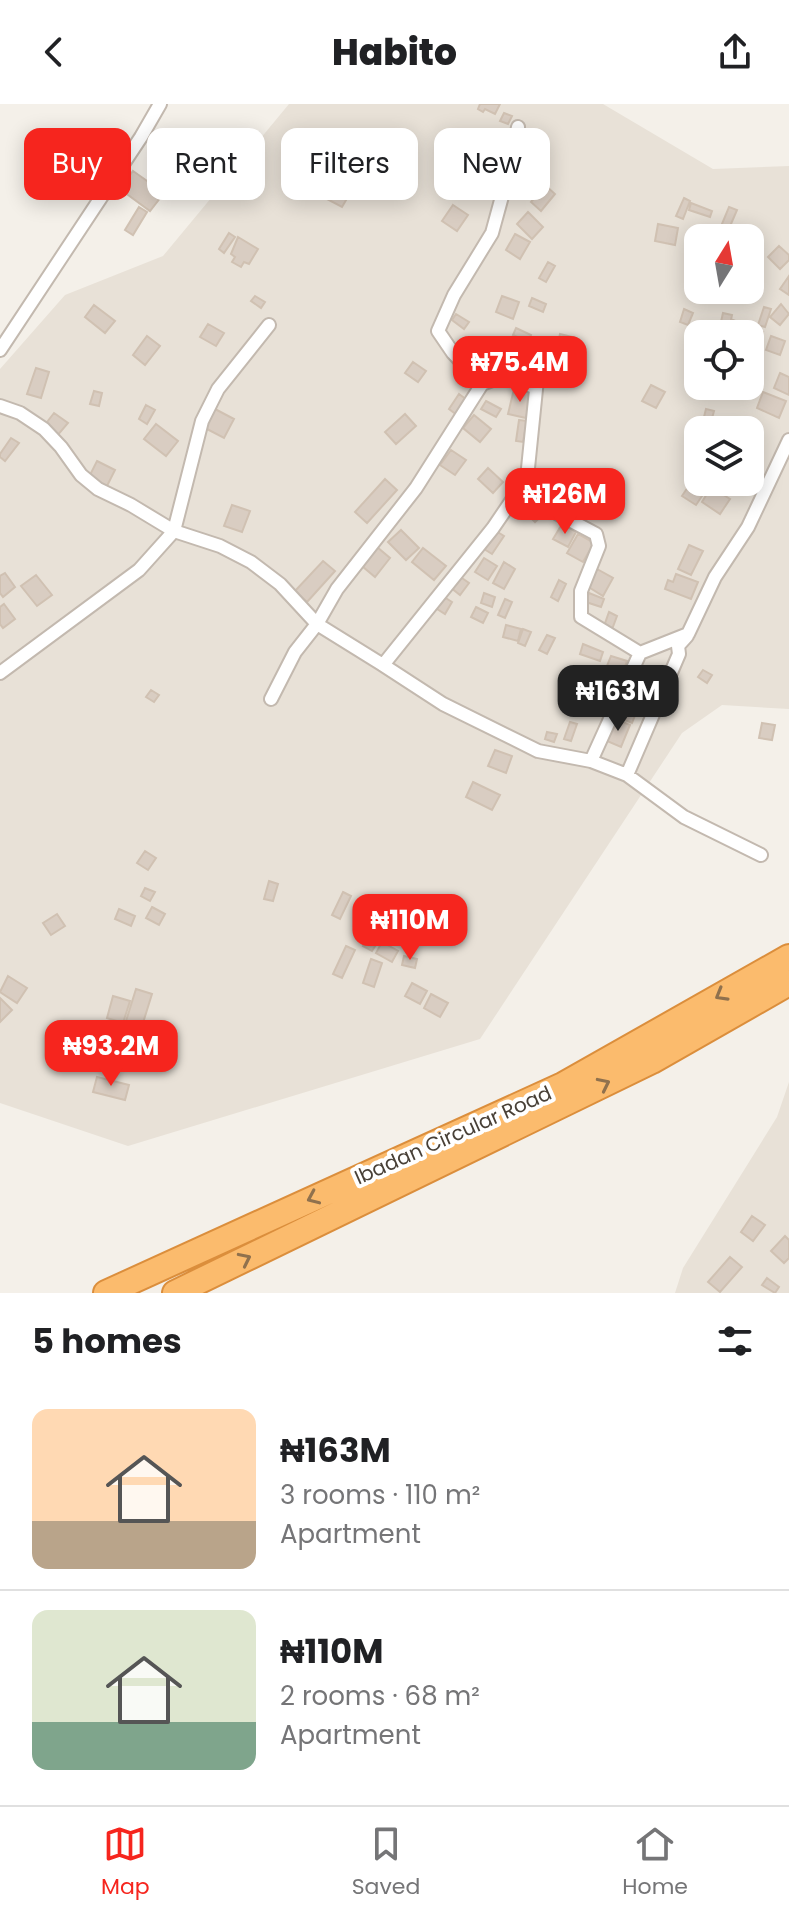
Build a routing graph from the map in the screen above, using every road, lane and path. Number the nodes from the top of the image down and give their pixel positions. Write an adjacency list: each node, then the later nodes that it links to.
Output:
1 (160, 104): 4 (street)
2 (518, 127): 6 (street)
3 (269, 325): 11 (street)
4 (0, 350)
5 (539, 360): 7 (street)
6 (482, 384): 7 (street); 12 (street)
7 (536, 388): 10 (street)
8 (0, 406): 11 (street)
9 (789, 440): 13 (street)
10 (527, 478): 14 (street); 15 (street)
11 (174, 531): 12 (street); 16 (street)
12 (317, 624): 15 (street); 17 (street)
13 (688, 634): 14 (street); 19 (street)
14 (640, 653): 18 (street)
15 (383, 665): 18 (street)
16 (0, 673)
17 (271, 699)
18 (591, 761): 19 (street)
19 (627, 775): 20 (street)
20 (761, 855)
21 (789, 957): 23 (highway, Ibadan Circular Road, one-way to 23)
22 (789, 983): 24 (highway, Ibadan Circular Road, one-way to 22)
23 (106, 1293)
24 (175, 1293)

